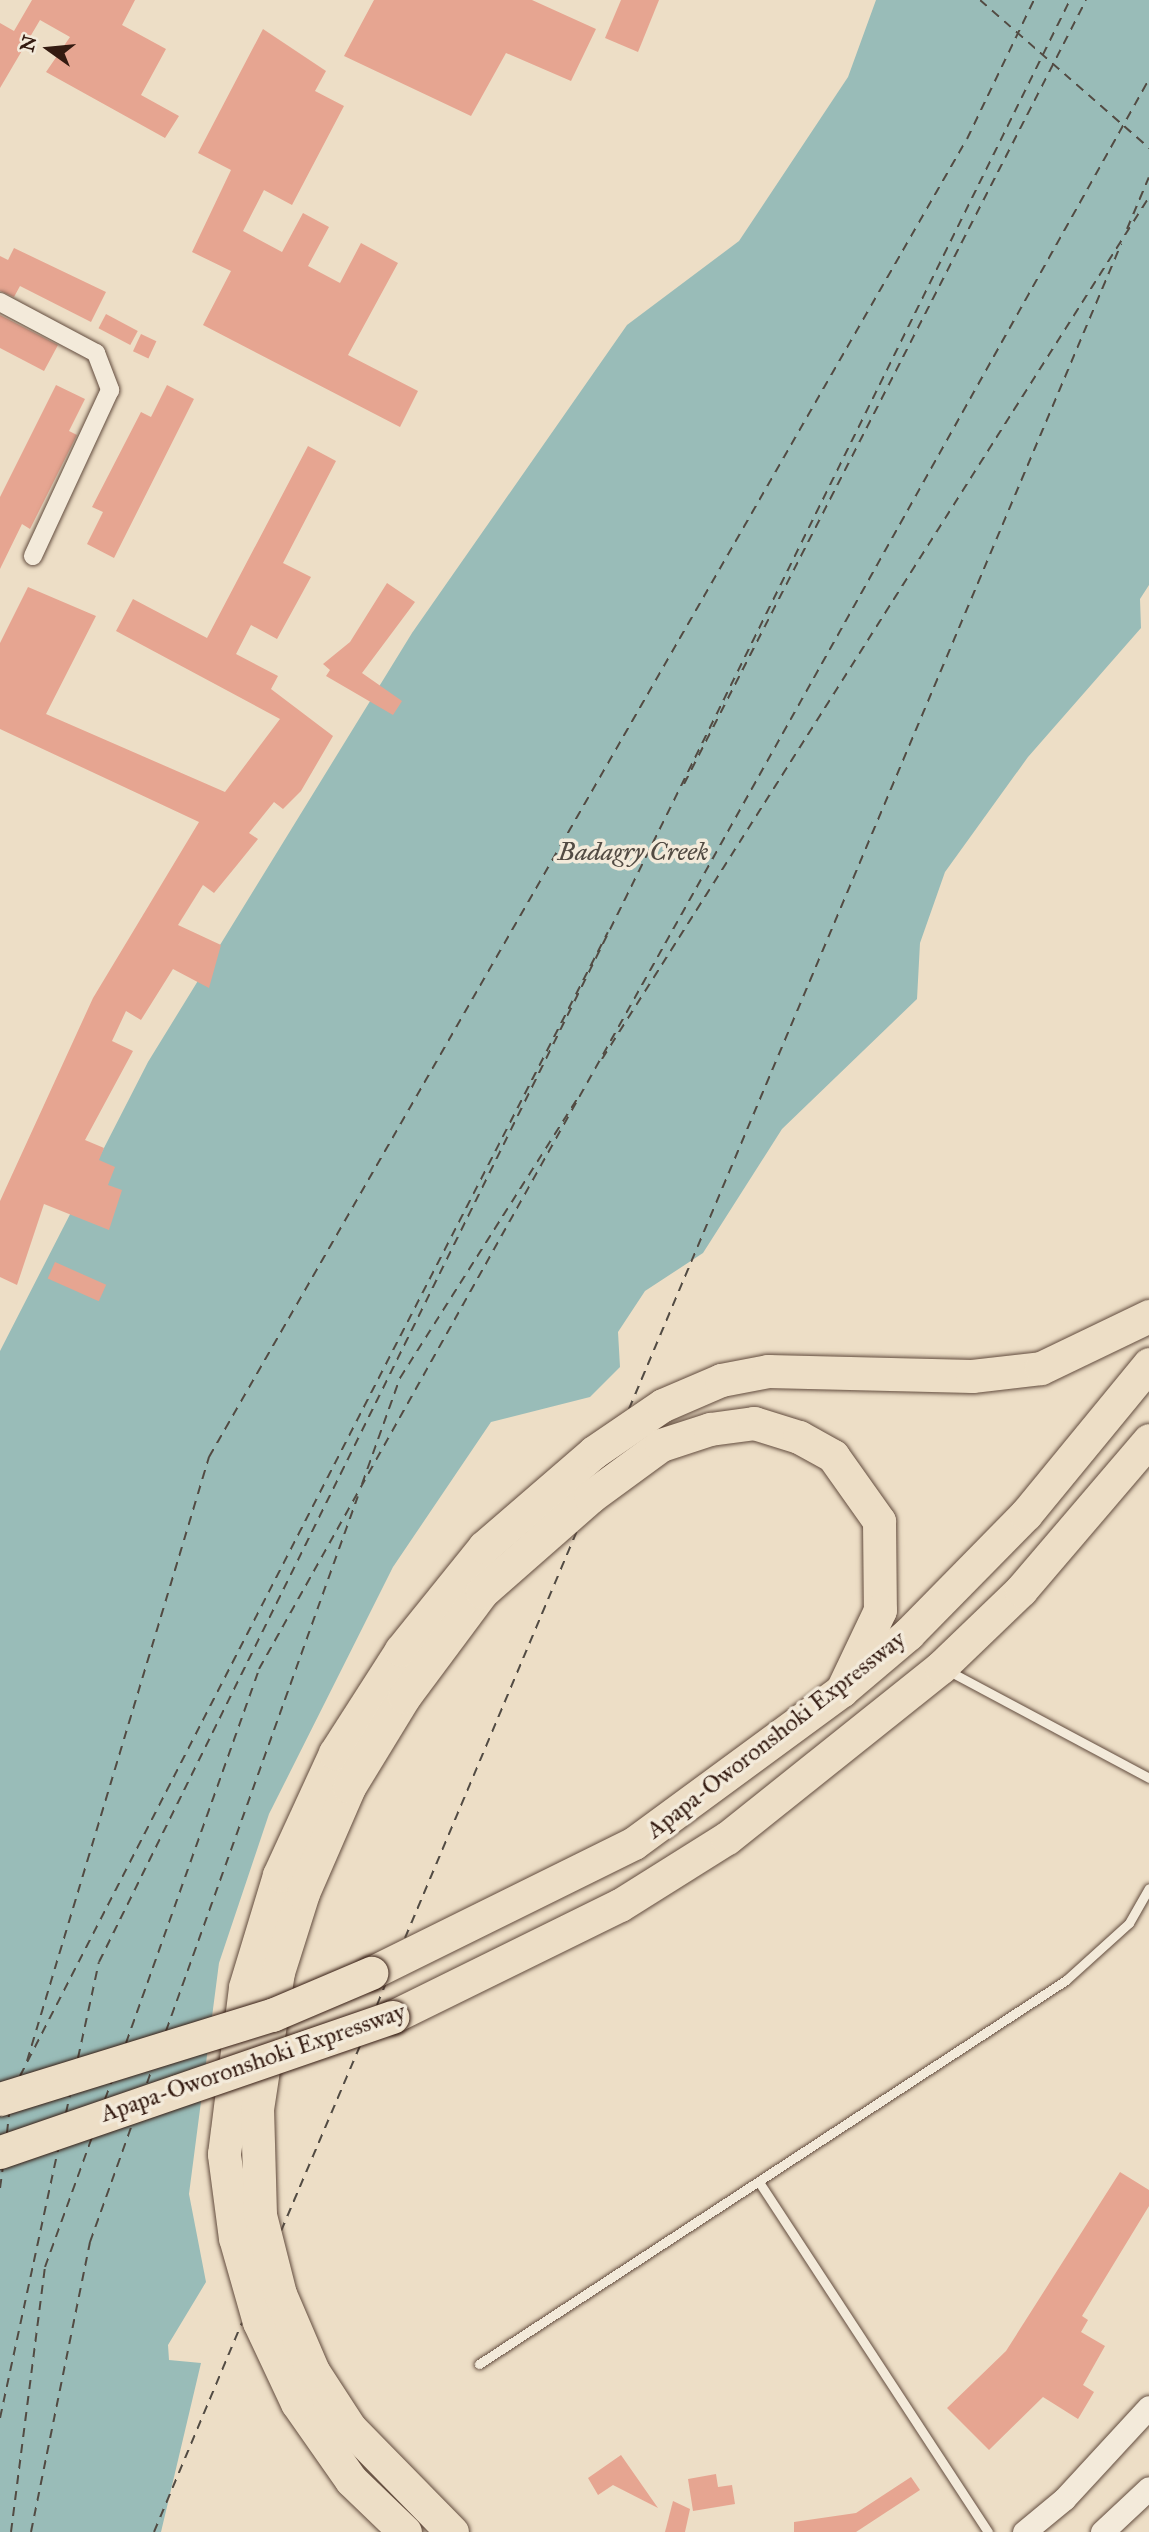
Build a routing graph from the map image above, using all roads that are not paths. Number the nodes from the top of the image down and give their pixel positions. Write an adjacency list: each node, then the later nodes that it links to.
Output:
1 (0, 302): 2 (street)
2 (33, 556)
3 (1149, 1316): 16 (highway)
4 (1149, 1364): 7 (highway, Apapa-Oworonshoki Expressway)
5 (1149, 1440): 6 (highway, Apapa-Oworonshoki Expressway)
6 (941, 1667): 8 (lane); 11 (highway, Apapa-Oworonshoki Expressway, bridge)
7 (842, 1690): 10 (highway, Apapa-Oworonshoki Expressway, bridge); 17 (highway)
8 (1149, 1778)
9 (1149, 1888): 12 (lane)
10 (0, 2099)
11 (0, 2152)
12 (759, 2182): 13 (lane); 18 (lane)
13 (479, 2364)
14 (1149, 2407): 19 (street)
15 (1149, 2488): 20 (street)
16 (405, 2532)
17 (452, 2532)
18 (988, 2532)
19 (1024, 2532)
20 (1102, 2532)

